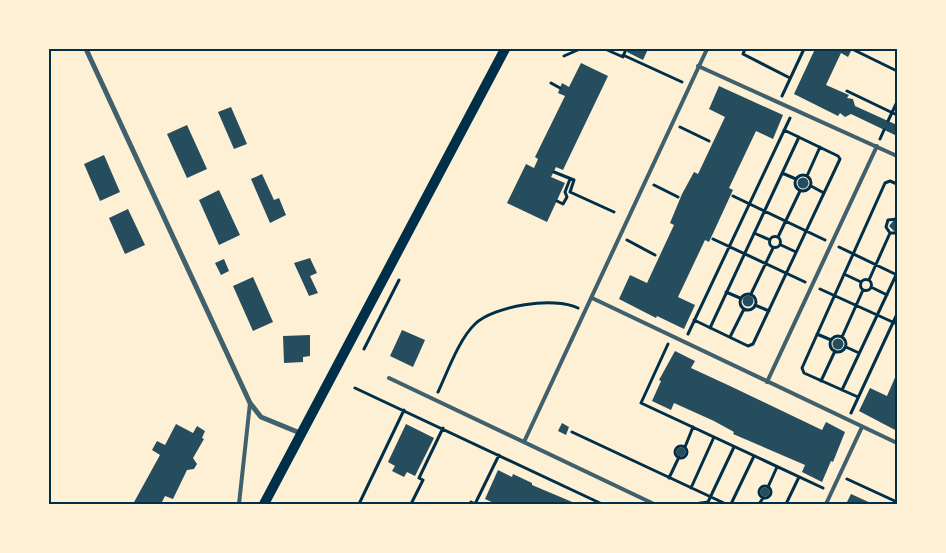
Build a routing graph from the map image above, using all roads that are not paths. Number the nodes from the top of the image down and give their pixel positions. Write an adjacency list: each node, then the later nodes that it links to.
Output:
1 (86, 49): 10 (street)
2 (505, 49): 12 (main road)
3 (707, 49): 4 (lane)
4 (698, 66): 5 (lane); 7 (lane)
5 (877, 146): 6 (lane); 9 (lane)
6 (897, 156)
7 (592, 298): 9 (lane); 13 (lane)
8 (389, 378): 13 (lane)
9 (766, 382): 11 (lane)
10 (250, 403): 12 (street); 15 (lane)
11 (862, 427): 14 (lane); 18 (lane)
12 (300, 433): 16 (main road)
13 (524, 442): 17 (lane)
14 (897, 443)
15 (239, 504)
16 (264, 504)
17 (654, 504)
18 (826, 504)

